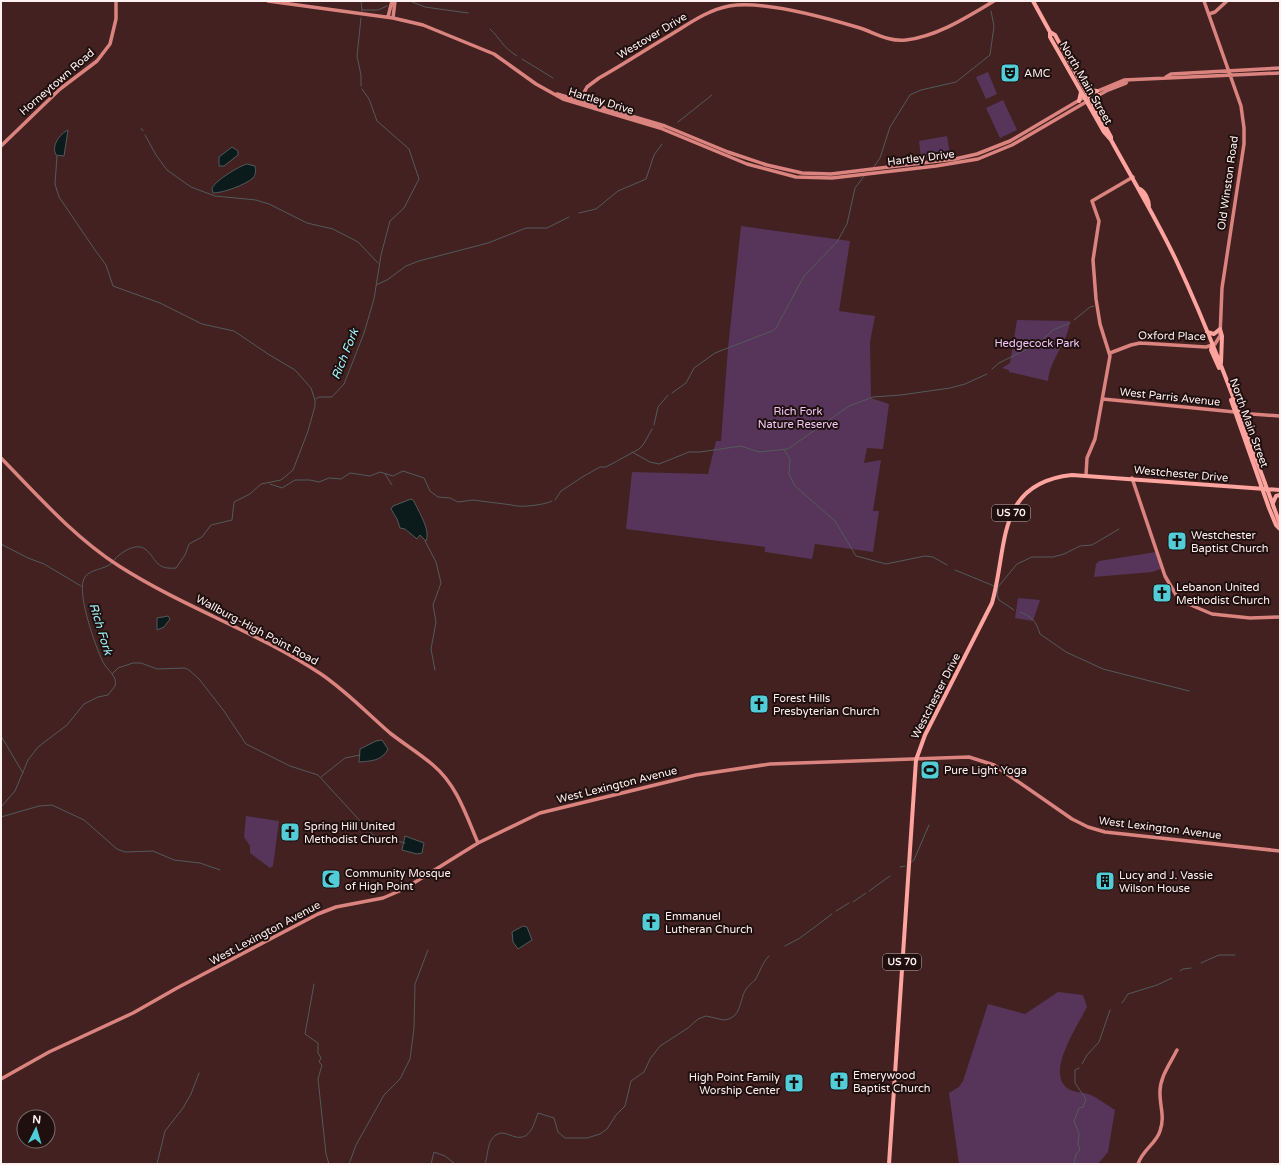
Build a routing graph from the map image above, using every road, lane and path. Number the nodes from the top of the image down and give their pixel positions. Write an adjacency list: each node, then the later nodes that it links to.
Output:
1 (116, 1): 24 (street, Horneytown Road)
2 (268, 1): 10 (street)
3 (392, 1): 10 (street)
4 (395, 1): 10 (street)
5 (994, 1): 20 (street, Westover Drive)
6 (1033, 1): 11 (main road, North Main Street)
7 (1204, 1): 9 (street, Old Winston Road)
8 (1227, 1): 9 (street)
9 (1209, 14): 13 (street, Old Winston Road)
10 (391, 18): 16 (street)
11 (1050, 32): 15 (main road, North Main Street); 17 (main road, North Main Street)
12 (1280, 68): 13 (street)
13 (1230, 73): 14 (street); 18 (street); 26 (street, Old Winston Road)
14 (1280, 73)
15 (1082, 84): 18 (main road); 19 (main road, North Main Street)
16 (552, 92): 19 (street, Hartley Drive); 20 (street, Hartley Drive)
17 (1081, 92): 19 (main road, North Main Street); 21 (main road)
18 (1098, 93): 19 (street); 22 (main road)
19 (1087, 99): 21 (street, Hartley Drive); 22 (main road, North Main Street); 23 (main road, North Main Street)
20 (580, 100): 21 (street, Hartley Drive)
21 (1079, 101)
22 (1094, 107): 23 (main road, North Main Street)
23 (1106, 132): 25 (main road, North Main Street)
24 (1, 146)
25 (1133, 176): 27 (main road, North Main Street); 29 (street)
26 (1220, 329): 27 (main road); 28 (street, Old Winston Road); 30 (main road)
27 (1207, 332): 28 (main road, North Main Street)
28 (1212, 345): 29 (street, Oxford Place); 30 (main road, North Main Street); 32 (main road, North Main Street)
29 (1110, 353): 31 (street)
30 (1221, 367): 32 (main road, North Main Street)
31 (1103, 399): 32 (street, West Parris Avenue); 35 (street)
32 (1237, 412): 33 (street, West Parris Avenue); 36 (main road, North Main Street); 39 (main road, North Main Street)
33 (1280, 416)
34 (1, 458): 46 (street, Wallburg-High Point Road)
35 (1086, 475): 37 (main road, Westchester Drive / US 70); 45 (main road, Westchester Drive / US 70)
36 (1258, 477): 38 (main road); 39 (main road, North Main Street)
37 (1132, 478): 38 (main road, Westchester Drive / US 70); 44 (street)
38 (1240, 488): 39 (main road, Westchester Drive / US 70)
39 (1265, 490): 40 (main road, US 70); 41 (main road, US 70); 42 (main road, North Main Street); 43 (main road, North Main Street)
40 (1280, 490)
41 (1280, 495): 42 (main road)
42 (1273, 506): 43 (main road, North Main Street)
43 (1280, 529)
44 (1280, 617)
45 (916, 760): 46 (street, West Lexington Avenue); 47 (street, West Lexington Avenue); 50 (main road, Westchester Drive / US 70)
46 (478, 843): 49 (street, West Lexington Avenue)
47 (1280, 851)
48 (1177, 1050): 51 (street)
49 (1, 1079)
50 (889, 1164)
51 (1138, 1164)

